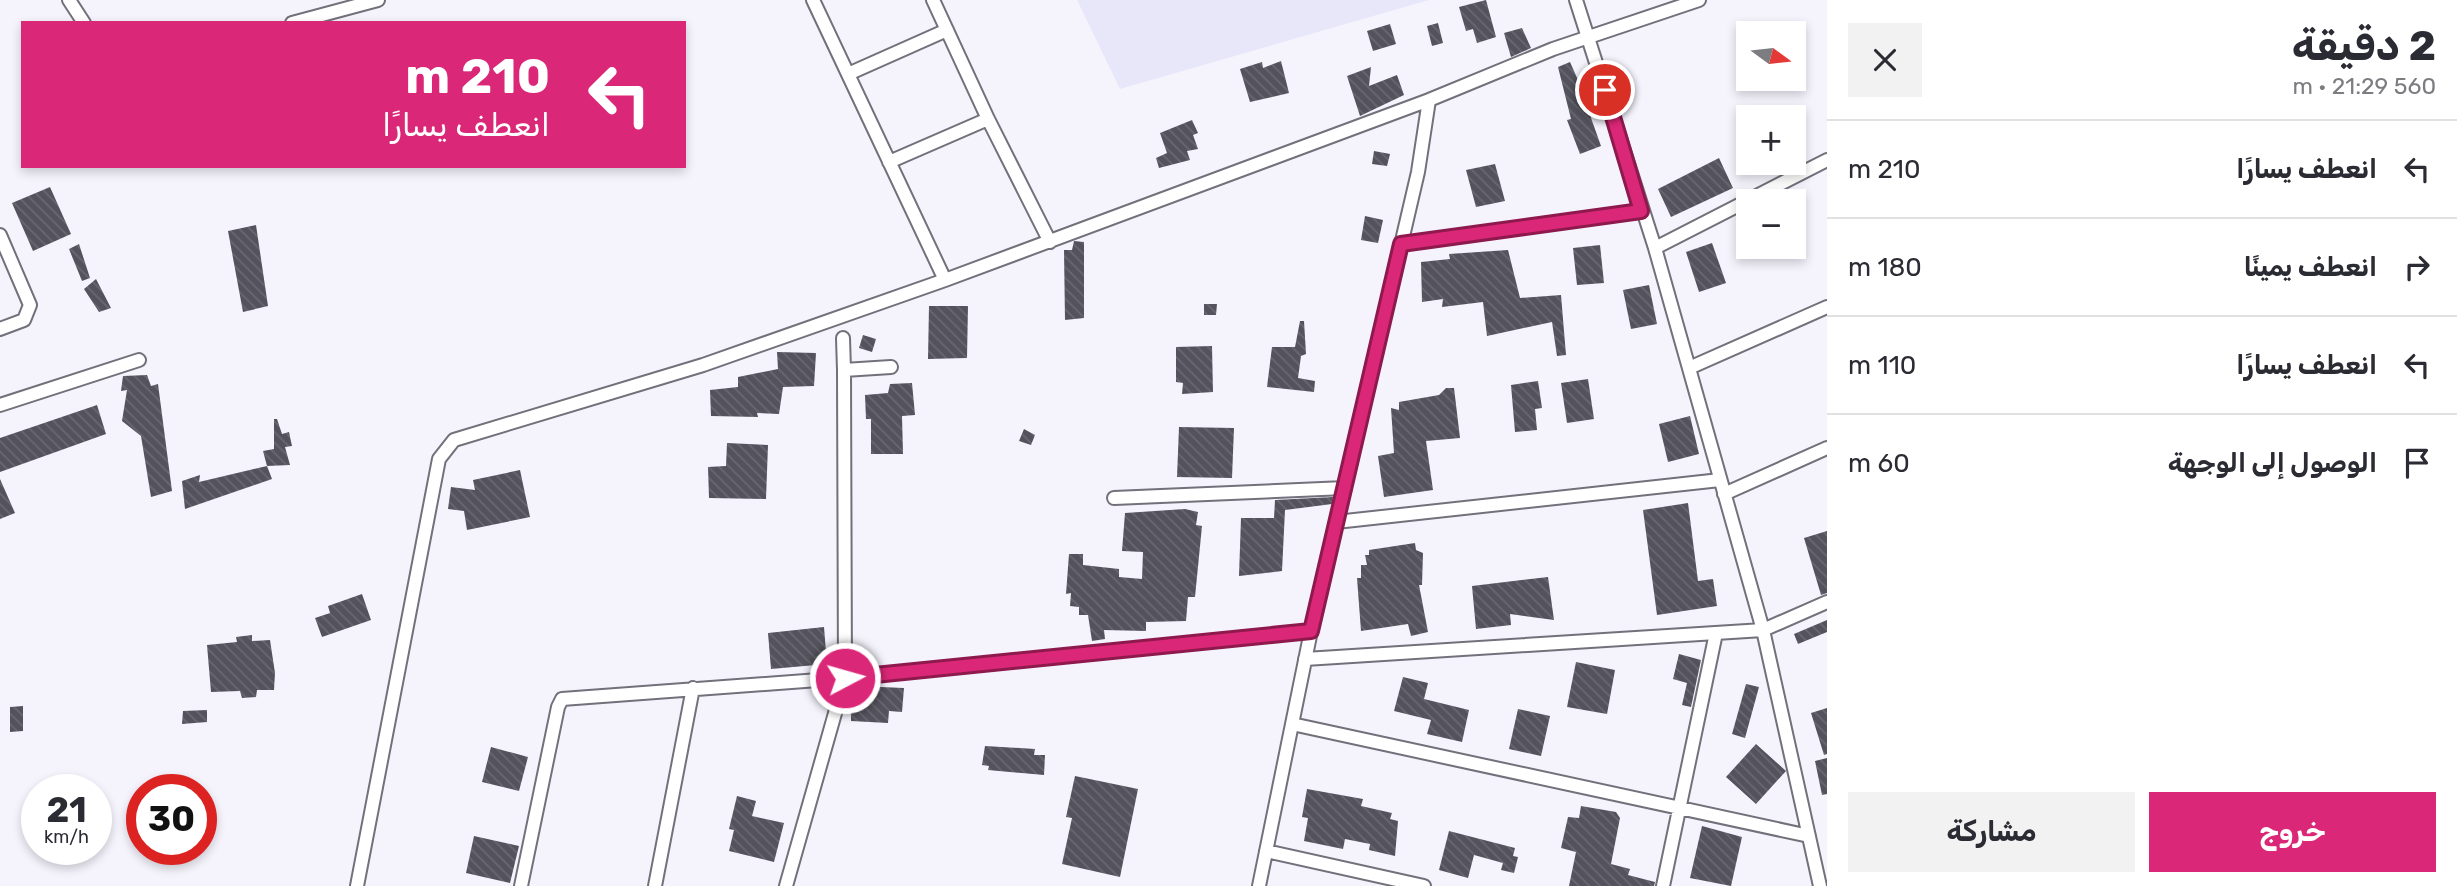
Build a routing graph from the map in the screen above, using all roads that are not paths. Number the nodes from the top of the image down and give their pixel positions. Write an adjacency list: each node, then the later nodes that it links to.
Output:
1 (69, 0): 7 (street)
2 (378, 0): 8 (street)
3 (813, 0): 11 (street)
4 (933, 0): 9 (street)
5 (1699, 0): 10 (street)
6 (1581, 1): 10 (street)
7 (83, 21)
8 (299, 21)
9 (947, 30): 11 (street); 13 (street)
10 (1590, 38): 12 (street); 16 (street)
11 (848, 74): 15 (street)
12 (1429, 100): 18 (street); 19 (street)
13 (988, 119): 15 (street); 18 (street)
14 (1827, 160): 20 (street)
15 (889, 162): 21 (street)
16 (1641, 211): 19 (street); 20 (street)
17 (0, 235): 23 (street)
18 (1050, 242): 21 (street)
19 (1401, 244): 32 (street)
20 (1655, 248): 27 (street)
21 (945, 280): 47 (street)
22 (1827, 307): 27 (street)
23 (0, 329)
24 (843, 338): 28 (street)
25 (139, 360): 29 (street)
26 (891, 367): 28 (street)
27 (1689, 368): 31 (street)
28 (844, 370): 41 (street)
29 (0, 405)
30 (1827, 448): 33 (street)
31 (1720, 480): 33 (street); 35 (street)
32 (1345, 488): 34 (street); 35 (street)
33 (1724, 494): 37 (street)
34 (1114, 498)
35 (1336, 522): 38 (street)
36 (1827, 602): 37 (street)
37 (1763, 630): 39 (street); 45 (street)
38 (1311, 631): 40 (street); 41 (street)
39 (1717, 633): 40 (street); 44 (street)
40 (1305, 659): 43 (street)
41 (845, 678): 42 (street); 50 (street)
42 (693, 688): 48 (street); 49 (street)
43 (1292, 724): 44 (street); 46 (street)
44 (1680, 807): 45 (street); 53 (street)
45 (1809, 836): 54 (street)
46 (1266, 851): 51 (street); 52 (street)
47 (357, 886)
48 (521, 886)
49 (655, 886)
50 (786, 886)
51 (1259, 886)
52 (1424, 886)
53 (1663, 886)
54 (1820, 886)

